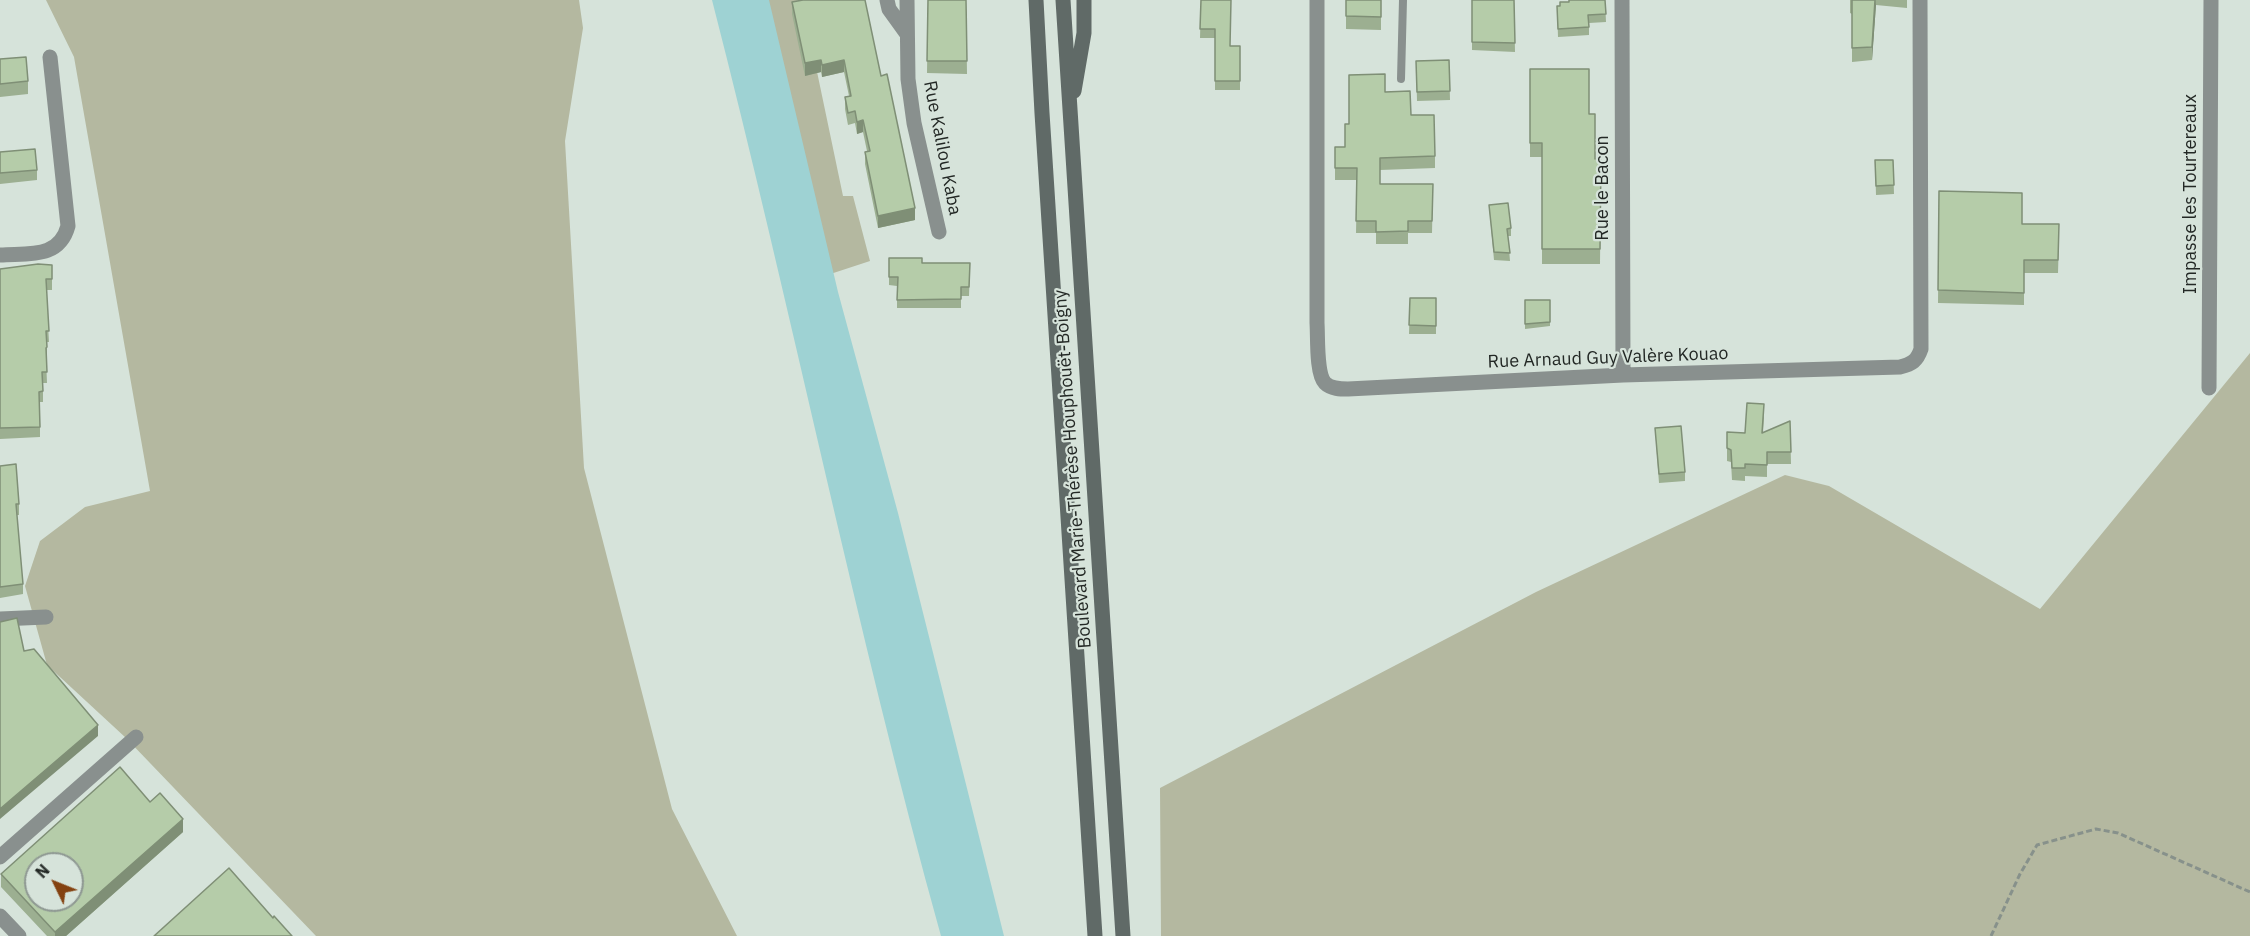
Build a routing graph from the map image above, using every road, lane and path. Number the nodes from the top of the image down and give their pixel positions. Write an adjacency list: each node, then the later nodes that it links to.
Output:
1 (887, 0): 11 (street)
2 (907, 0): 11 (street, Rue Kalilou Kaba)
3 (1036, 0): 26 (main road, Boulevard Marie-Thérèse Houphouët-Boigny)
4 (1062, 0): 14 (main road, Boulevard Marie-Thérèse Houphouët-Boigny)
5 (1084, 0): 14 (main road)
6 (1317, 0): 17 (street, Rue Arnaud Guy Valère Kouao)
7 (1403, 0): 13 (lane)
8 (1622, 0): 17 (street, Rue le Bacon)
9 (1920, 0): 17 (street, Rue Arnaud Guy Valère Kouao)
10 (2211, 0): 18 (street, Impasse les Tourtereaux)
11 (907, 34): 15 (street, Rue Kalilou Kaba)
12 (50, 57): 16 (street)
13 (1401, 79)
14 (1070, 115): 27 (main road, Boulevard Marie-Thérèse Houphouët-Boigny)
15 (939, 232)
16 (0, 255)
17 (1623, 375)
18 (2209, 388)
19 (46, 617): 20 (street)
20 (0, 619)
21 (136, 737): 22 (street)
22 (0, 857)
23 (2250, 892): 28 (path)
24 (0, 916): 25 (street)
25 (19, 936)
26 (1095, 936)
27 (1123, 936)
28 (1991, 936)

